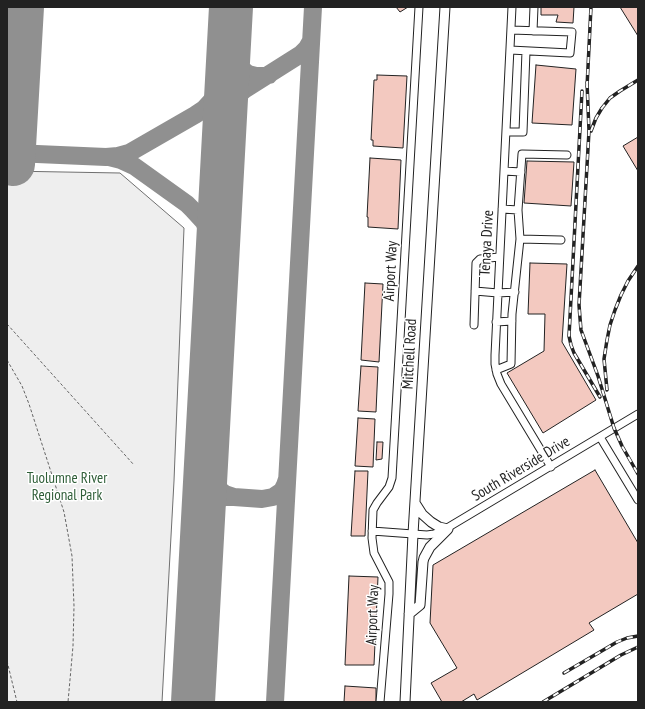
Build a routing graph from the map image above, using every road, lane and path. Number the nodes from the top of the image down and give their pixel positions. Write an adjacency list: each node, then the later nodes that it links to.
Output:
1 (419, 7): 34 (street, Airport Way)
2 (445, 7): 32 (main road, Mitchell Road)
3 (512, 7): 5 (street, Tenaya Drive)
4 (534, 7): 6 (street)
5 (511, 30): 6 (street); 7 (street, Tenaya Drive)
6 (533, 31): 8 (street)
7 (510, 50): 8 (street); 9 (street, Tenaya Drive)
8 (526, 51): 9 (street)
9 (506, 132): 11 (street, Tenaya Drive)
10 (567, 155): 12 (street)
11 (504, 171): 12 (street); 13 (street, Tenaya Drive)
12 (521, 172): 14 (street)
13 (502, 209): 14 (street); 17 (street, Tenaya Drive)
14 (518, 210): 15 (street)
15 (520, 239): 16 (street); 20 (street)
16 (561, 240)
17 (500, 257): 18 (street); 19 (street, Tenaya Drive)
18 (475, 291): 19 (street); 24 (street)
19 (498, 292): 20 (street); 22 (street, Tenaya Drive)
20 (515, 292): 21 (street)
21 (512, 321): 22 (street); 26 (street)
22 (496, 322): 26 (street, Tenaya Drive)
23 (7, 324): 29 (path)
24 (474, 326)
25 (7, 360): 39 (path)
26 (496, 370): 30 (street, Tenaya Drive)
27 (638, 414): 28 (street, South Riverside Drive)
28 (600, 437): 30 (street, South Riverside Drive); 31 (street)
29 (134, 465)
30 (551, 466): 33 (street, South Riverside Drive)
31 (638, 500)
32 (415, 503): 33 (main road); 35 (main road, Mitchell Road)
33 (448, 529): 35 (street, South Riverside Drive); 36 (main road)
34 (372, 532): 35 (street); 40 (street, Airport Way)
35 (413, 534): 36 (main road, Mitchell Road)
36 (409, 614): 41 (main road, Mitchell Road)
37 (7, 661): 38 (path)
38 (17, 702)
39 (68, 702)
40 (380, 702)
41 (405, 702)

